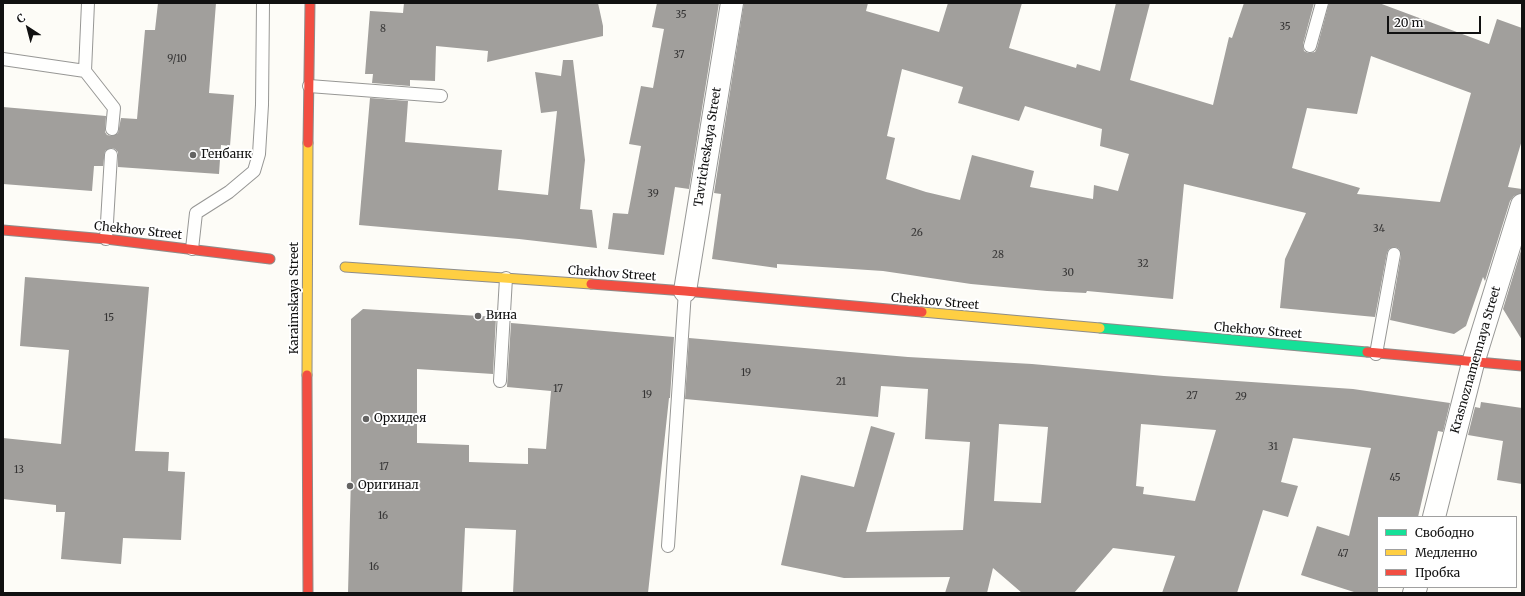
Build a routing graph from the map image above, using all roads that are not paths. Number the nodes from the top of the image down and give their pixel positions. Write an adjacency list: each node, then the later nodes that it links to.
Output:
1 (88, 3): 8 (lane)
2 (263, 3): 16 (lane)
3 (310, 3): 9 (main road, Karaimskaya Street)
4 (732, 3): 21 (street, Tavricheskaya Street)
5 (1322, 3): 6 (lane)
6 (1310, 46)
7 (3, 59): 8 (lane)
8 (85, 71): 11 (lane)
9 (309, 86): 10 (lane); 28 (main road, Karaimskaya Street)
10 (441, 96)
11 (112, 130)
12 (111, 155): 15 (lane)
13 (1522, 204): 23 (street, Krasnoznamennaya Street)
14 (3, 230): 15 (main road, Chekhov Street)
15 (106, 239): 16 (main road, Chekhov Street)
16 (192, 248): 18 (main road, Chekhov Street)
17 (1394, 254): 22 (lane)
18 (270, 259)
19 (346, 267): 20 (main road, Chekhov Street)
20 (506, 278): 21 (main road, Chekhov Street); 25 (lane)
21 (685, 291): 22 (main road, Chekhov Street); 27 (lane)
22 (1376, 354): 23 (main road, Chekhov Street)
23 (1472, 363): 24 (main road, Chekhov Street); 26 (street, Krasnoznamennaya Street)
24 (1522, 366)
25 (500, 381)
26 (1434, 516)
27 (668, 546)
28 (308, 593)

